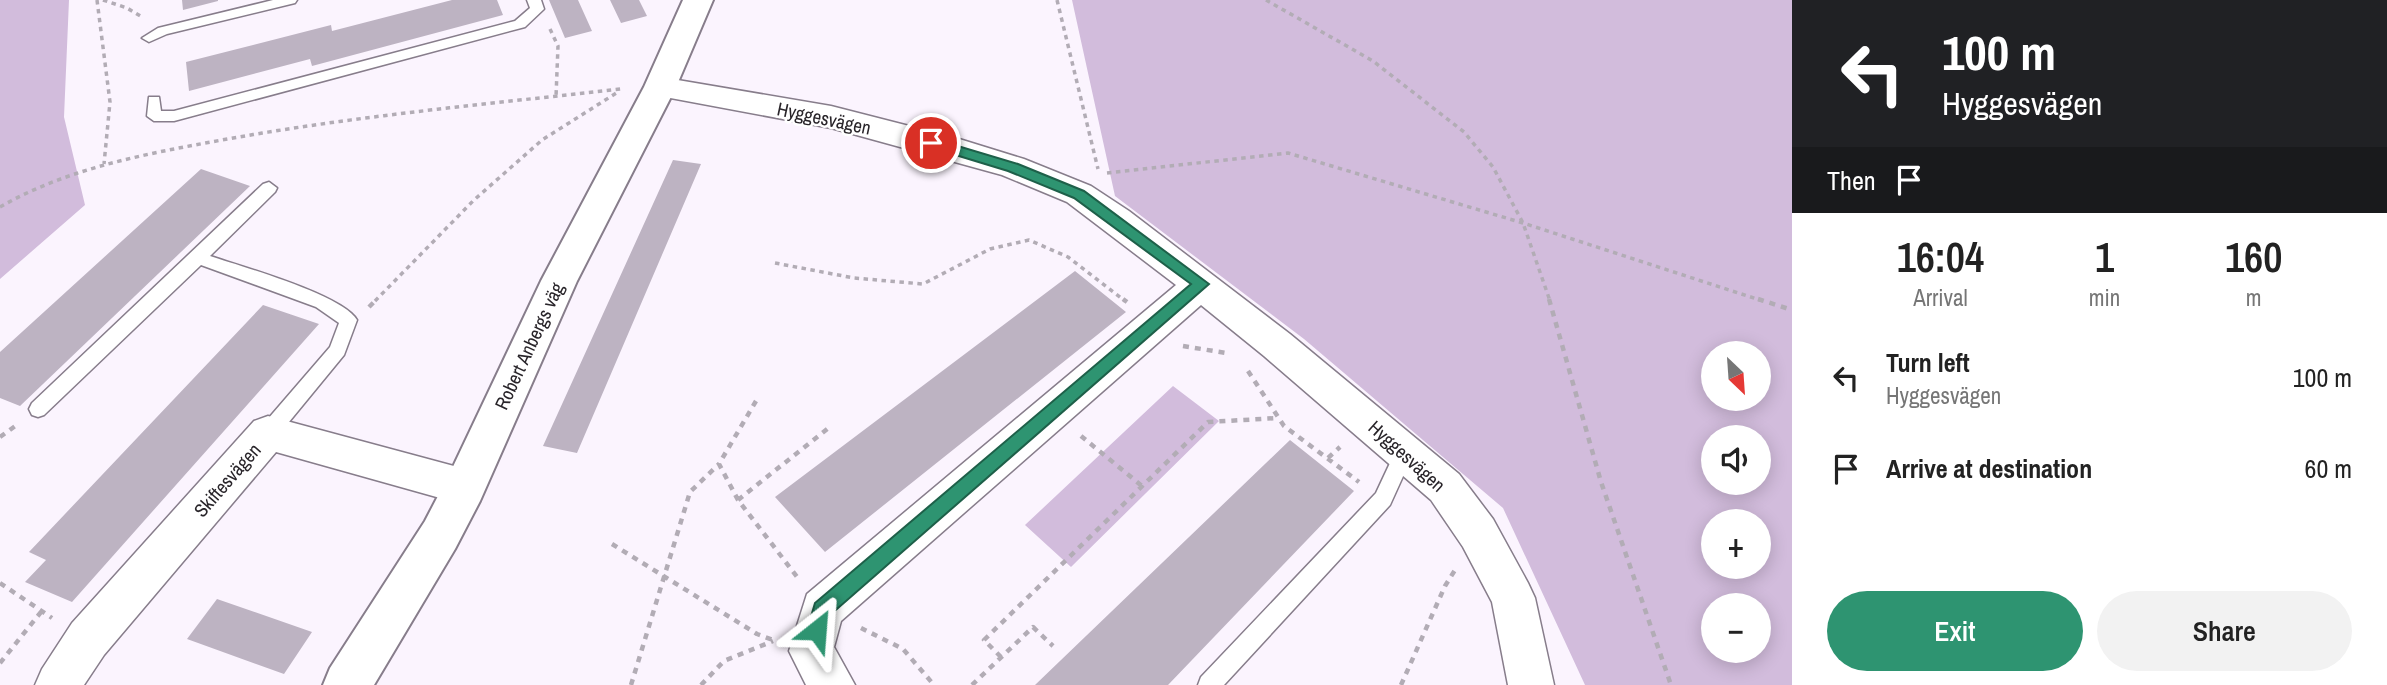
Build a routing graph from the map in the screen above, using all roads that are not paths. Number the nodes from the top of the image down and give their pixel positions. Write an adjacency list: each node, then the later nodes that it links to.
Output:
1 (290, 0): 4 (lane)
2 (534, 0): 6 (lane)
3 (698, 0): 5 (street, Robert Anbergs väg)
4 (149, 38)
5 (660, 87): 9 (street, Hyggesvägen); 13 (street, Robert Anbergs väg)
6 (154, 100)
7 (270, 188): 8 (lane)
8 (198, 258): 10 (lane); 11 (lane)
9 (1202, 284): 12 (street, Hyggesvägen); 16 (street)
10 (38, 409)
11 (268, 433): 13 (street, Skiftesvägen); 14 (street, Skiftesvägen)
12 (1405, 452): 17 (lane); 18 (street, Hyggesvägen)
13 (465, 487): 15 (street, Robert Anbergs väg)
14 (58, 685)
15 (347, 685)
16 (832, 685)
17 (1209, 685)
18 (1531, 685)

